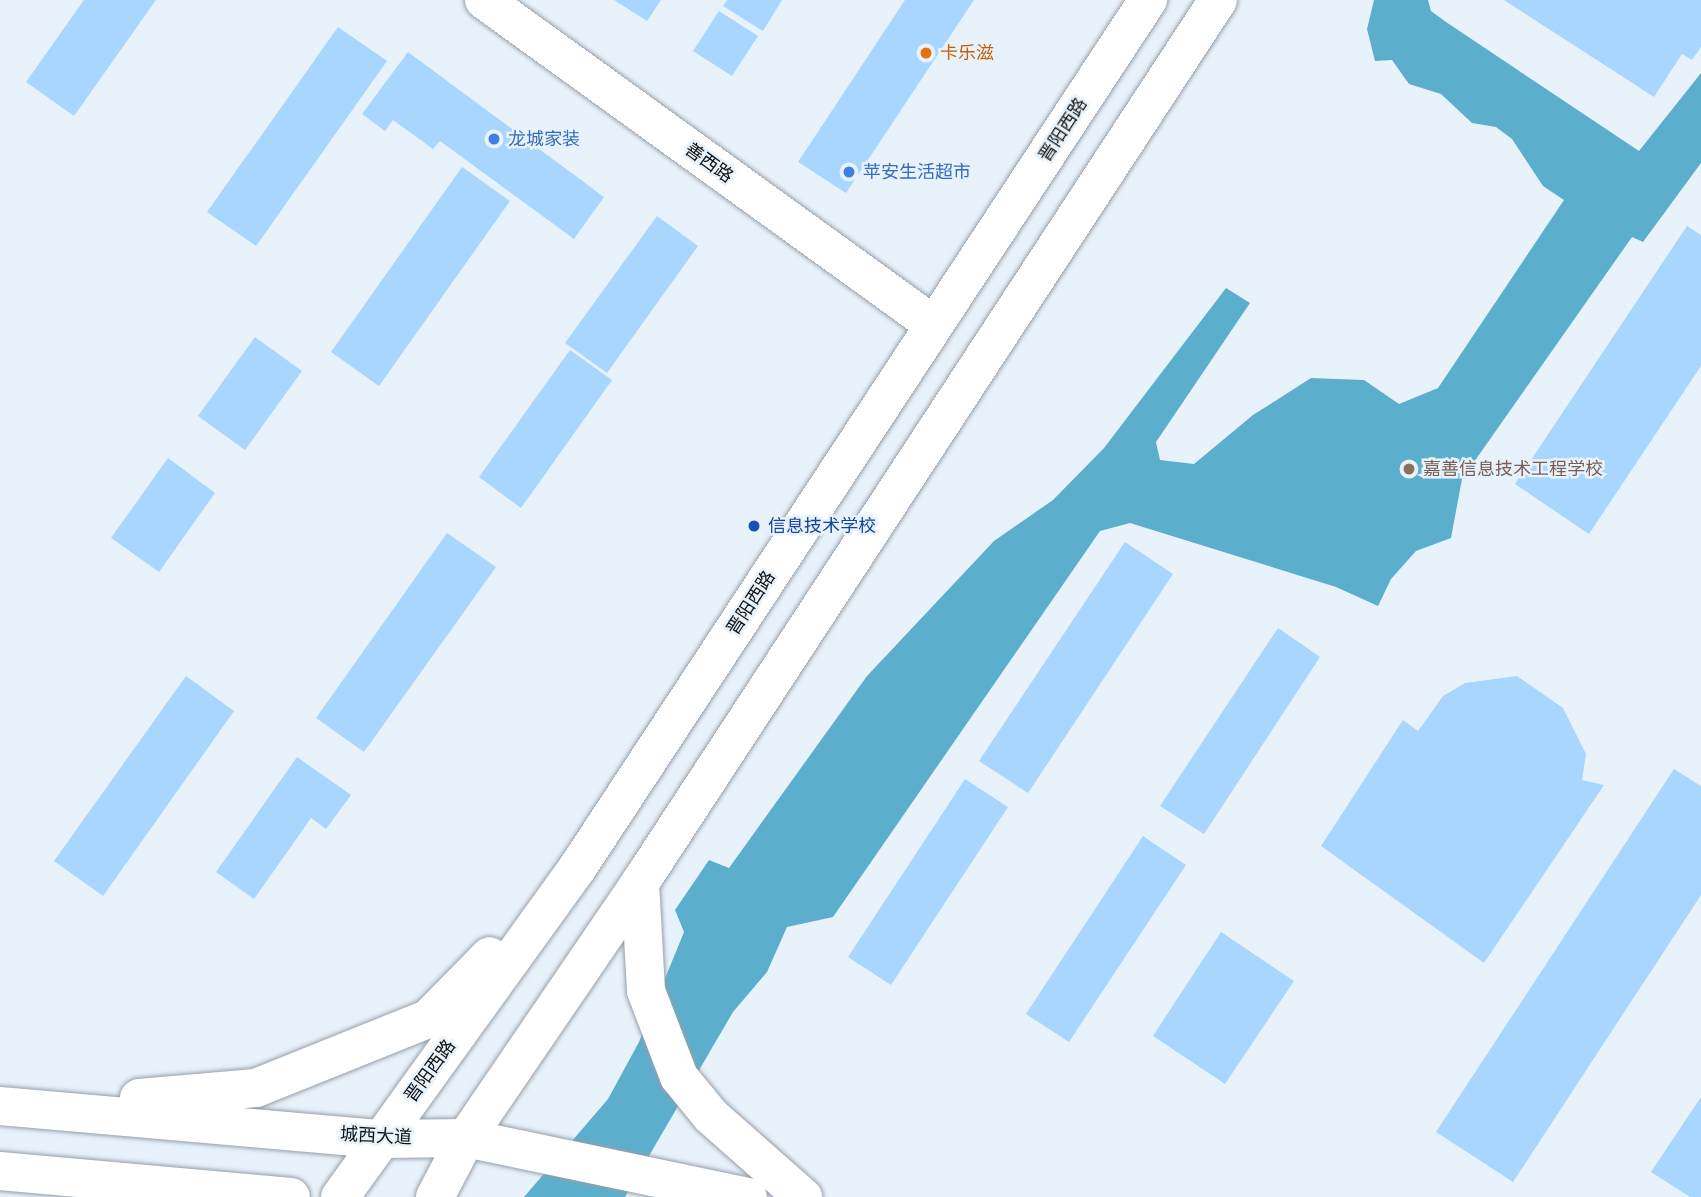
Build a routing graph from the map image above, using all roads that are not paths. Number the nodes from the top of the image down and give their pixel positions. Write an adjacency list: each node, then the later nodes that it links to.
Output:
1 (484, 0): 5 (main road, 善西路)
2 (525, 0): 5 (main road, 善西路)
3 (1149, 0): 5 (main road, 晋阳西路)
4 (1218, 0): 7 (main road)
5 (941, 315): 6 (main road, 晋阳西路)
6 (578, 867): 9 (main road); 11 (main road, 晋阳西路)
7 (640, 883): 10 (main road); 17 (main road)
8 (0, 1105): 9 (main road, 城西大道)
9 (41, 1106): 11 (main road, 城西大道)
10 (466, 1138): 11 (main road, 城西大道); 15 (main road); 16 (main road, 城西大道)
11 (381, 1139): 14 (main road, 晋阳西路)
12 (0, 1171): 13 (main road)
13 (291, 1197)
14 (340, 1197)
15 (435, 1197)
16 (748, 1197)
17 (803, 1197)

